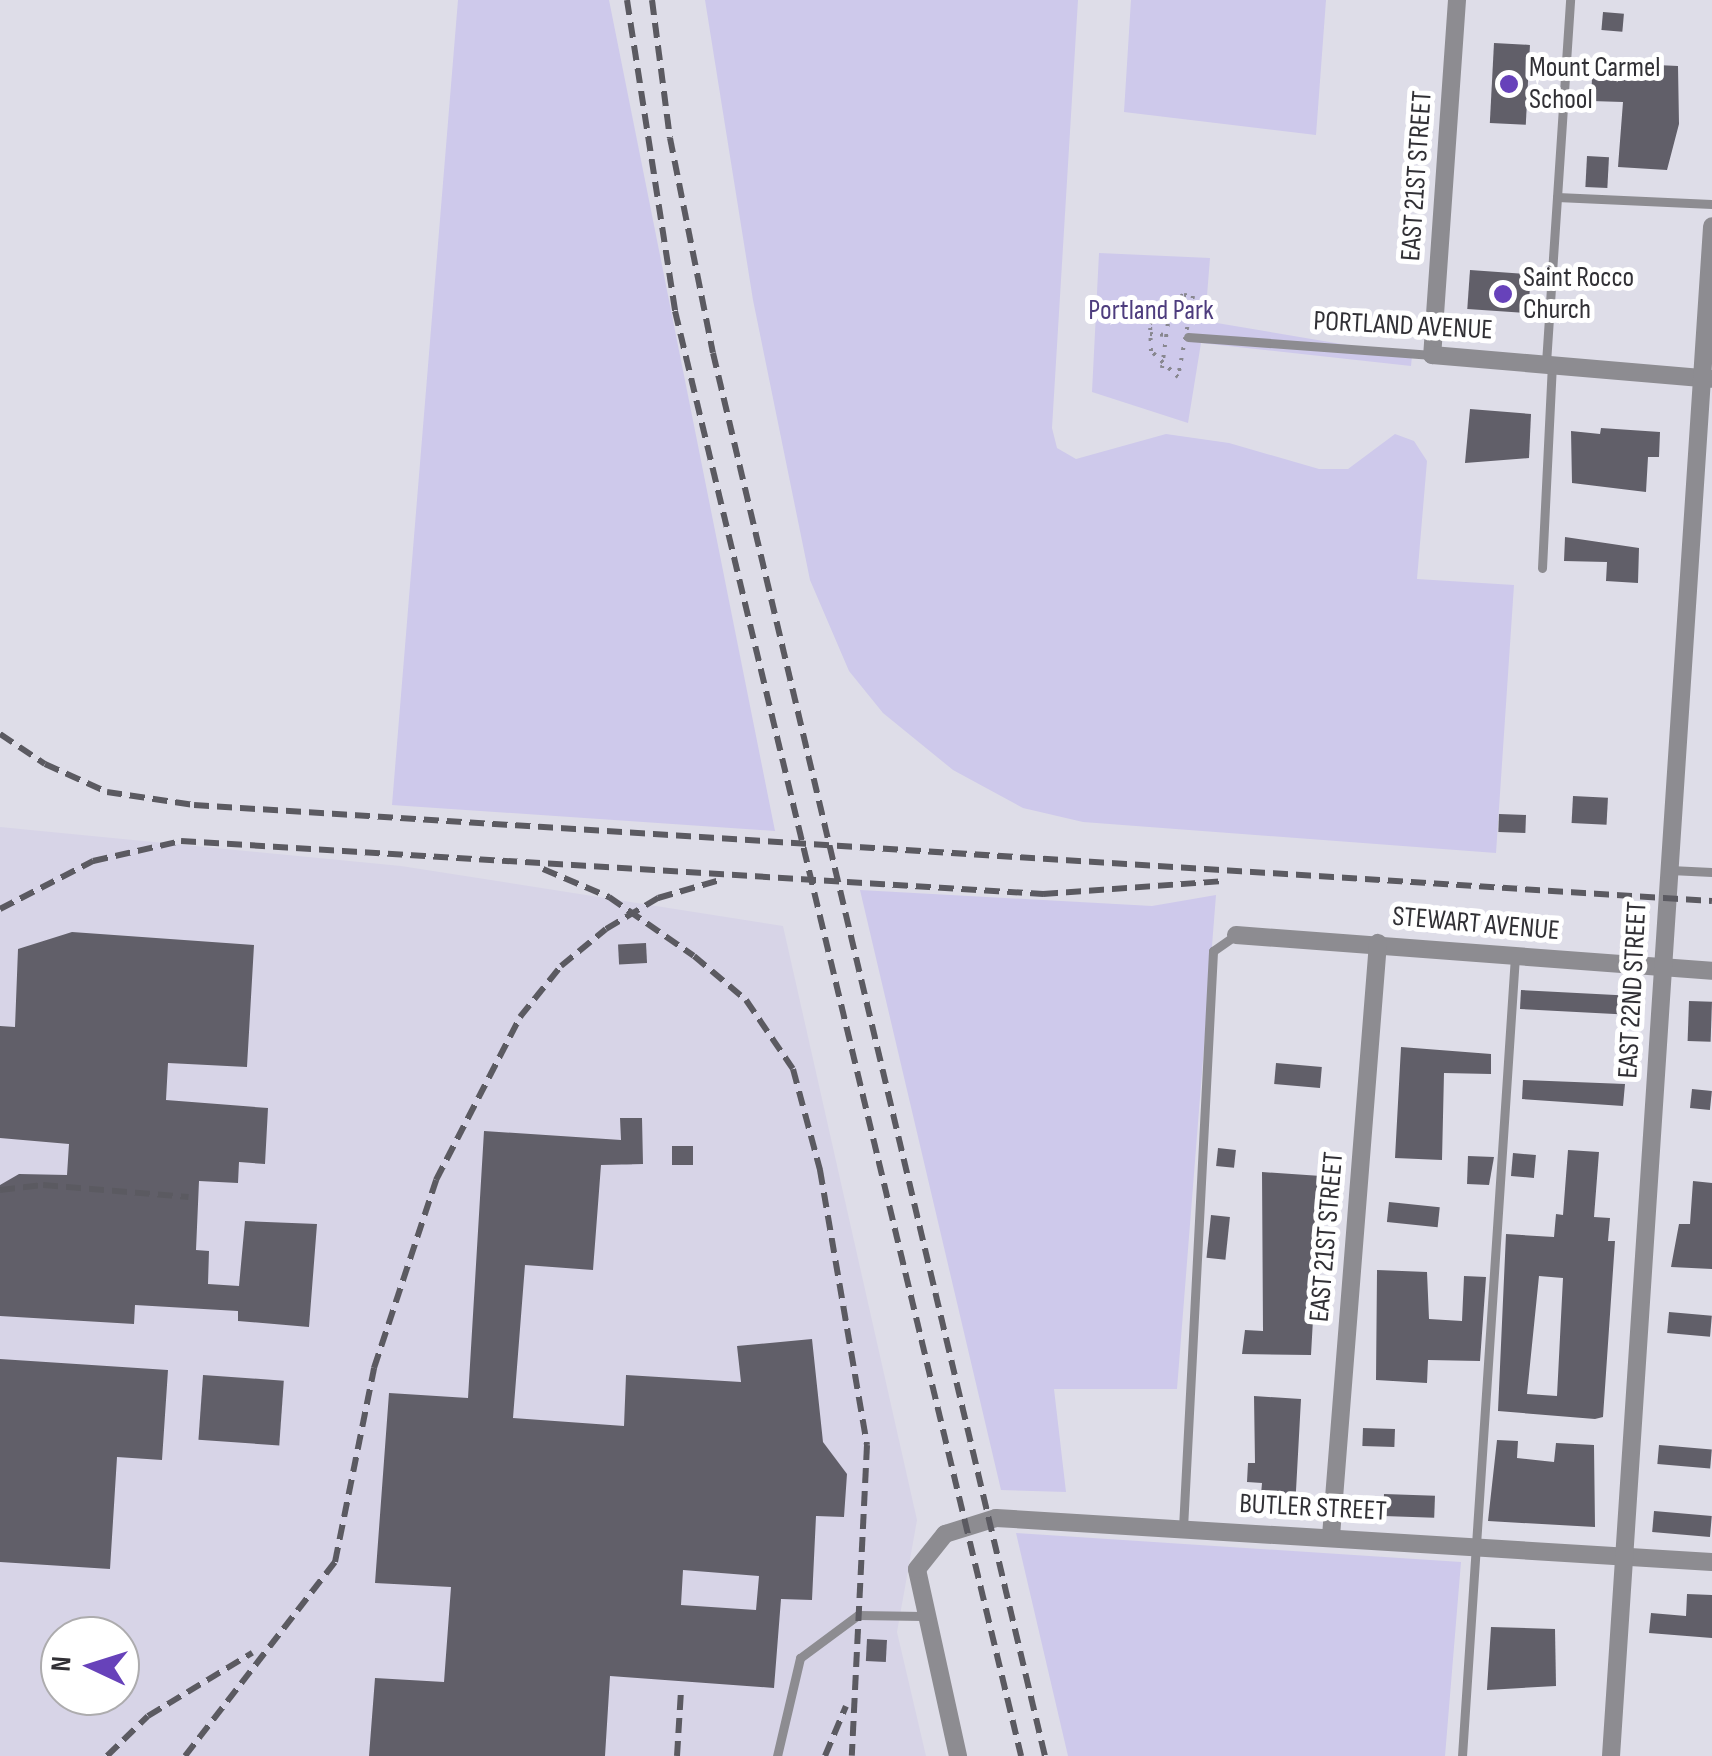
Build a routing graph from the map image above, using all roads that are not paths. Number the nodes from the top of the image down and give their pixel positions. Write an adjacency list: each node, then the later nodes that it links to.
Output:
1 (1457, 0): 7 (street, EAST 21ST STREET)
2 (1570, 0): 3 (lane)
3 (1557, 197): 4 (lane); 8 (lane)
4 (1712, 204)
5 (1712, 226): 9 (street, EAST 22ND STREET)
6 (1188, 337): 7 (lane, PORTLAND AVENUE)
7 (1432, 355): 8 (street, PORTLAND AVENUE)
8 (1549, 363): 9 (street, PORTLAND AVENUE); 10 (lane)
9 (1707, 379): 11 (street, EAST 22ND STREET)
10 (1542, 568)
11 (1668, 870): 12 (lane); 16 (street, EAST 22ND STREET)
12 (1712, 872)
13 (1236, 935): 14 (street, STEWART AVENUE); 18 (lane)
14 (1378, 943): 15 (street, STEWART AVENUE); 19 (street, EAST 21ST STREET)
15 (1514, 954): 16 (street, STEWART AVENUE); 20 (lane)
16 (1662, 968): 17 (street, STEWART AVENUE); 21 (street, EAST 22ND STREET)
17 (1712, 971)
18 (1183, 1528): 19 (street, BUTLER STREET); 23 (street, BUTLER STREET)
19 (1331, 1536): 20 (street, BUTLER STREET)
20 (1476, 1546): 21 (street, BUTLER STREET); 26 (lane)
21 (1624, 1556): 22 (street, BUTLER STREET); 27 (street, EAST 22ND STREET)
22 (1712, 1562)
23 (923, 1616): 24 (lane); 25 (street)
24 (777, 1756)
25 (958, 1756)
26 (1462, 1756)
27 (1611, 1756)

